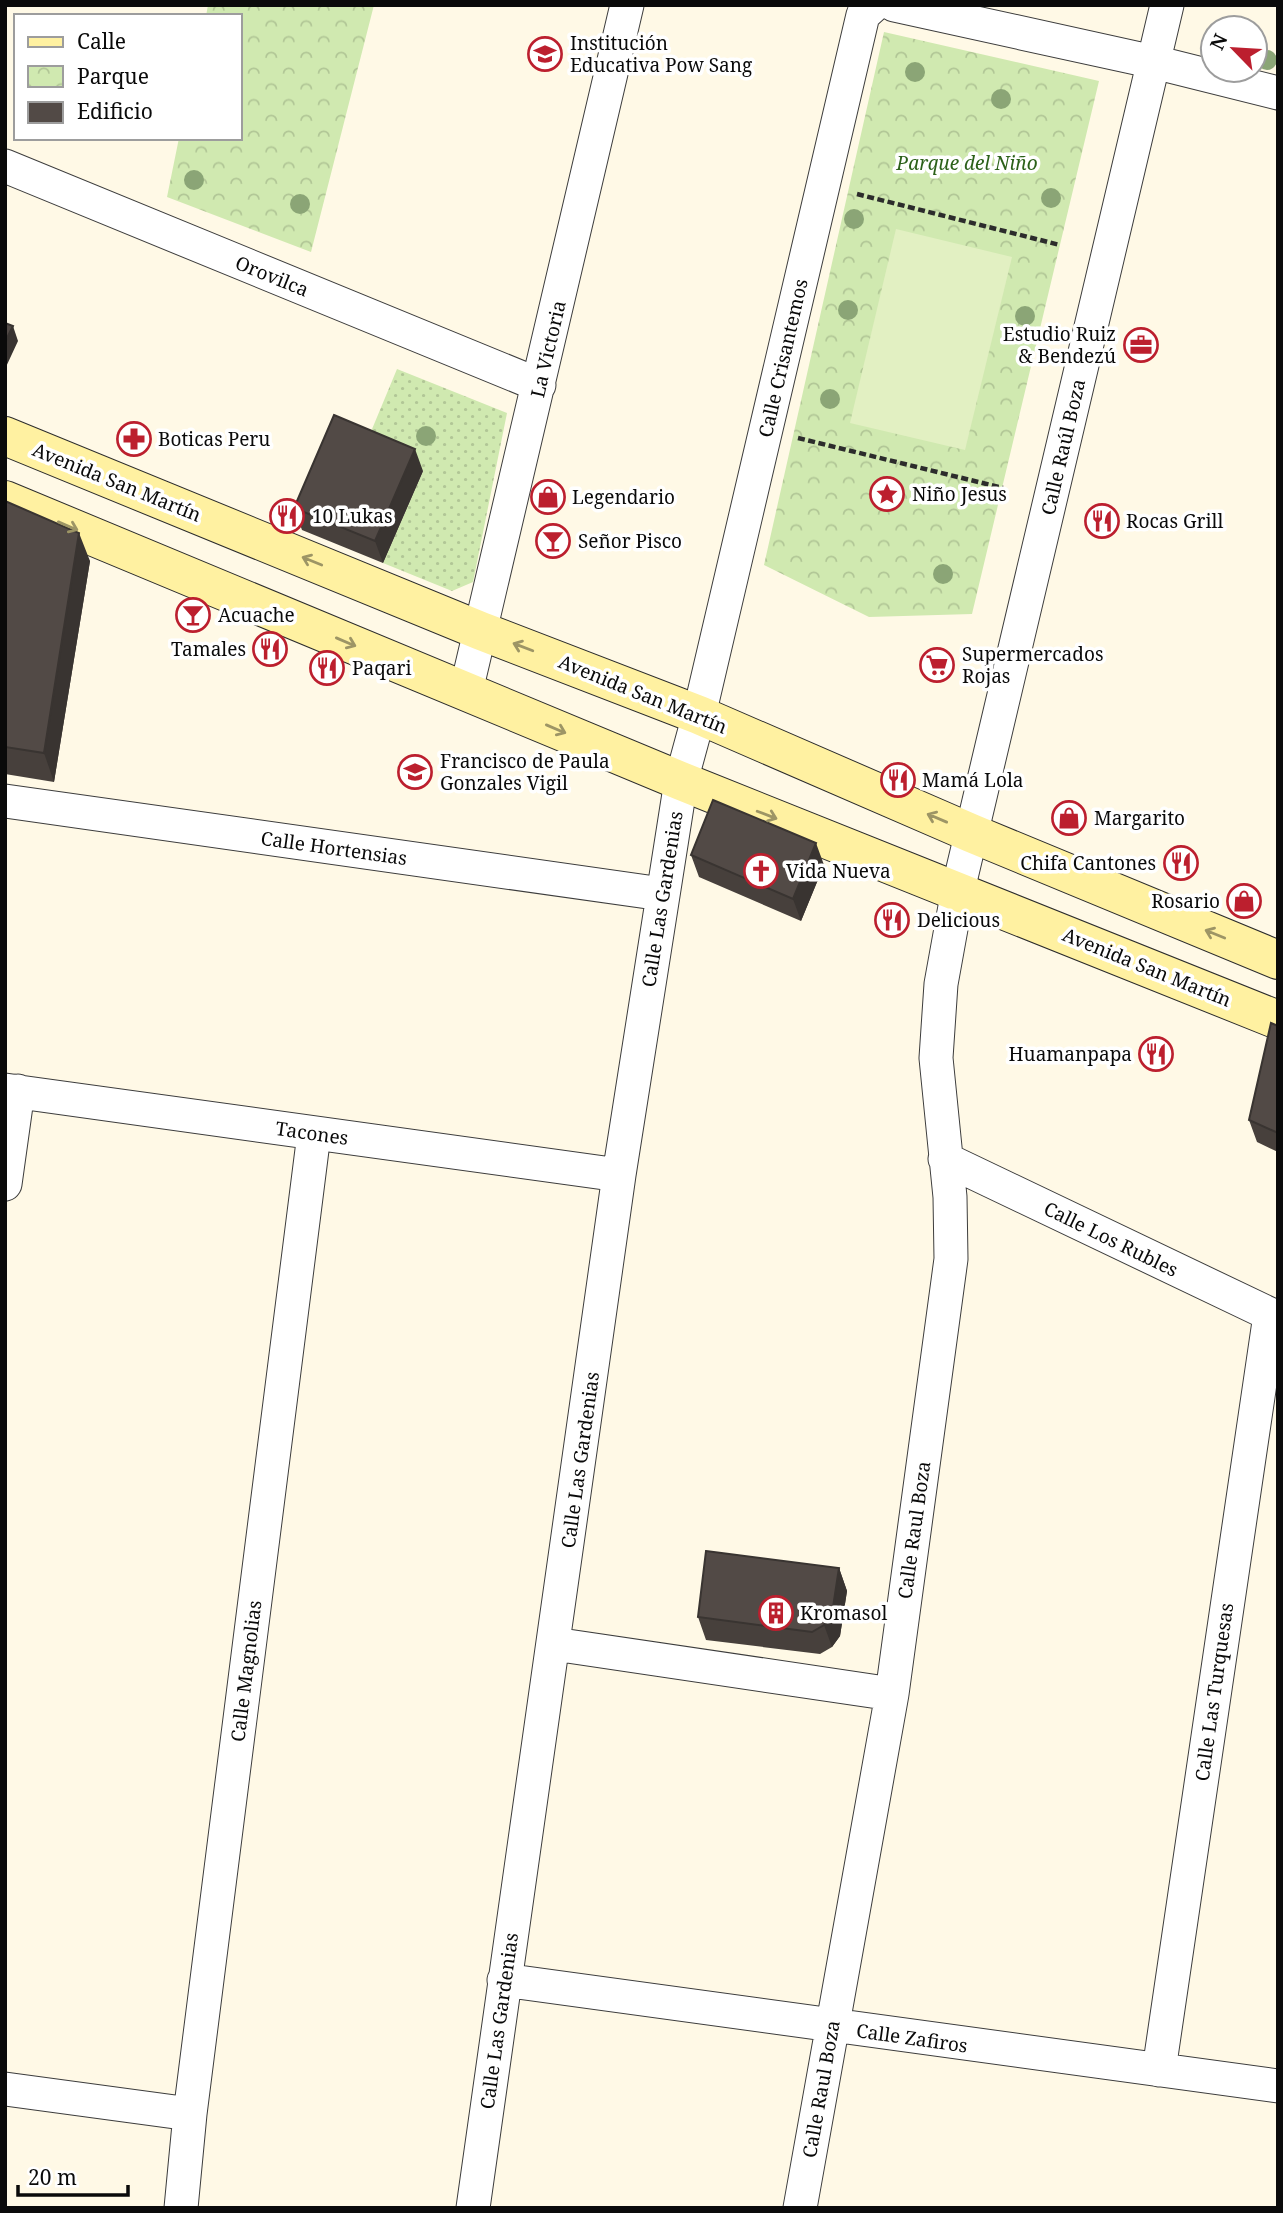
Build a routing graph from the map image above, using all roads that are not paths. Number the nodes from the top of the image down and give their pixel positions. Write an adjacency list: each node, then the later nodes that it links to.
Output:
1 (628, 5): 8 (street, La Victoria)
2 (874, 5): 13 (street, Calle Crisantemos)
3 (894, 5): 5 (street)
4 (1167, 5): 5 (street, Calle Raúl Boza)
5 (1154, 62): 6 (street); 16 (street, Calle Raúl Boza)
6 (1278, 93)
7 (5, 166): 8 (street, Orovilca)
8 (539, 385): 11 (street, La Victoria)
9 (5, 436): 11 (main road, Avenida San Martín, one-way to 9)
10 (5, 500): 12 (main road, Avenida San Martín, one-way to 12)
11 (481, 631): 12 (street, La Victoria); 13 (main road, Avenida San Martín, one-way to 11)
12 (466, 691): 14 (main road, Avenida San Martín, one-way to 14)
13 (699, 715): 14 (street, Calle Las Gardenias); 16 (main road, Avenida San Martín, one-way to 13)
14 (681, 781): 17 (main road, Avenida San Martín, one-way to 17); 18 (street, Calle Las Gardenias)
15 (5, 801): 18 (street, Calle Hortensias)
16 (971, 833): 17 (street, Calle Raúl Boza); 19 (main road, Avenida San Martín, one-way to 16)
17 (957, 890): 20 (main road, Avenida San Martín); 23 (street, Calle Raul Boza)
18 (662, 894): 24 (street, Calle Las Gardenias)
19 (1278, 960)
20 (1278, 1020)
21 (11, 1091): 22 (street, Tacones); 25 (street)
22 (314, 1134): 24 (street, Tacones); 34 (street, Calle Magnolias)
23 (945, 1159): 26 (street, Calle Los Rubles); 28 (street, Calle Raul Boza)
24 (618, 1175): 27 (street, Calle Las Gardenias)
25 (5, 1184)
26 (1274, 1317): 31 (street, Calle Las Turquesas)
27 (555, 1644): 28 (street); 29 (street, Calle Las Gardenias)
28 (892, 1694): 30 (street, Calle Raul Boza)
29 (504, 1980): 30 (street, Calle Zafiros); 36 (street, Calle Las Gardenias)
30 (831, 2027): 31 (street, Calle Zafiros); 37 (street, Calle Raul Boza)
31 (1159, 2070): 32 (street, Calle Zafiros)
32 (1278, 2086)
33 (5, 2089): 34 (street)
34 (190, 2114): 35 (street, Calle Magnolias)
35 (181, 2208)
36 (473, 2208)
37 (800, 2208)

